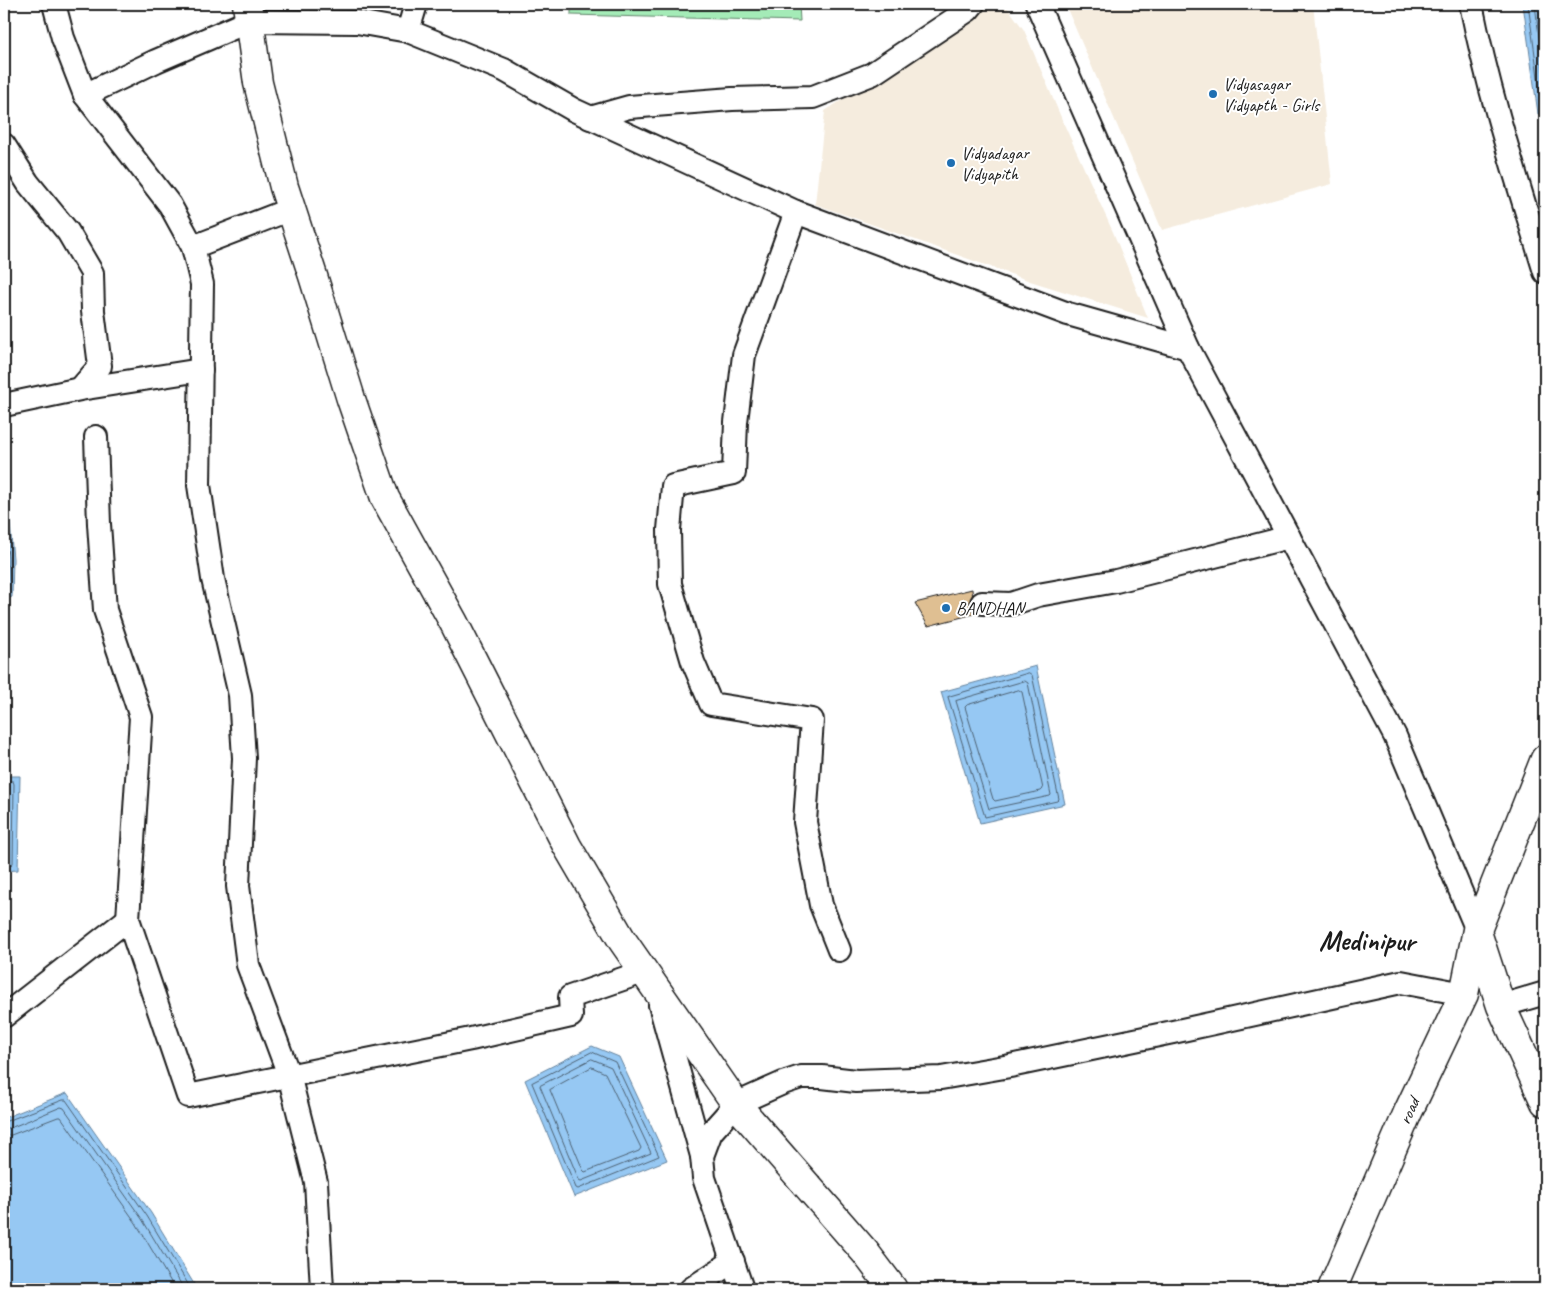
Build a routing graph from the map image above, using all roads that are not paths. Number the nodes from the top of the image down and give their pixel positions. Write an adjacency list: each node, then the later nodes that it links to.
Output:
1 (54, 4): 8 (street)
2 (416, 4): 7 (street)
3 (973, 4): 9 (street)
4 (1037, 4): 15 (street)
5 (1471, 4): 14 (street)
6 (248, 12): 7 (street); 8 (street); 11 (street)
7 (408, 31): 9 (street)
8 (85, 95): 13 (street)
9 (590, 118): 12 (street)
10 (4, 145): 17 (street)
11 (291, 209): 13 (street); 26 (street)
12 (796, 212): 15 (street); 25 (street)
13 (193, 247): 16 (street)
14 (1545, 272)
15 (1188, 348): 20 (street)
16 (201, 370): 17 (street); 32 (street)
17 (80, 389): 18 (street)
18 (4, 405)
19 (96, 437): 23 (street)
20 (1289, 537): 21 (street); 24 (street)
21 (982, 603)
22 (1545, 759): 24 (street, road)
23 (128, 920): 31 (street); 32 (street)
24 (1477, 930): 28 (street, road); 30 (street)
25 (839, 950)
26 (644, 972): 29 (street); 32 (street)
27 (1545, 993): 30 (street)
28 (1464, 994): 30 (street); 34 (street); 41 (street, road)
29 (662, 999): 34 (street); 35 (street)
30 (1501, 1006): 33 (street)
31 (4, 1016)
32 (289, 1075): 37 (street)
33 (1545, 1102)
34 (736, 1104): 35 (street); 40 (street)
35 (702, 1156): 36 (street)
36 (733, 1261): 38 (street); 39 (street)
37 (322, 1289)
38 (691, 1289)
39 (742, 1289)
40 (893, 1289)
41 (1332, 1289)

